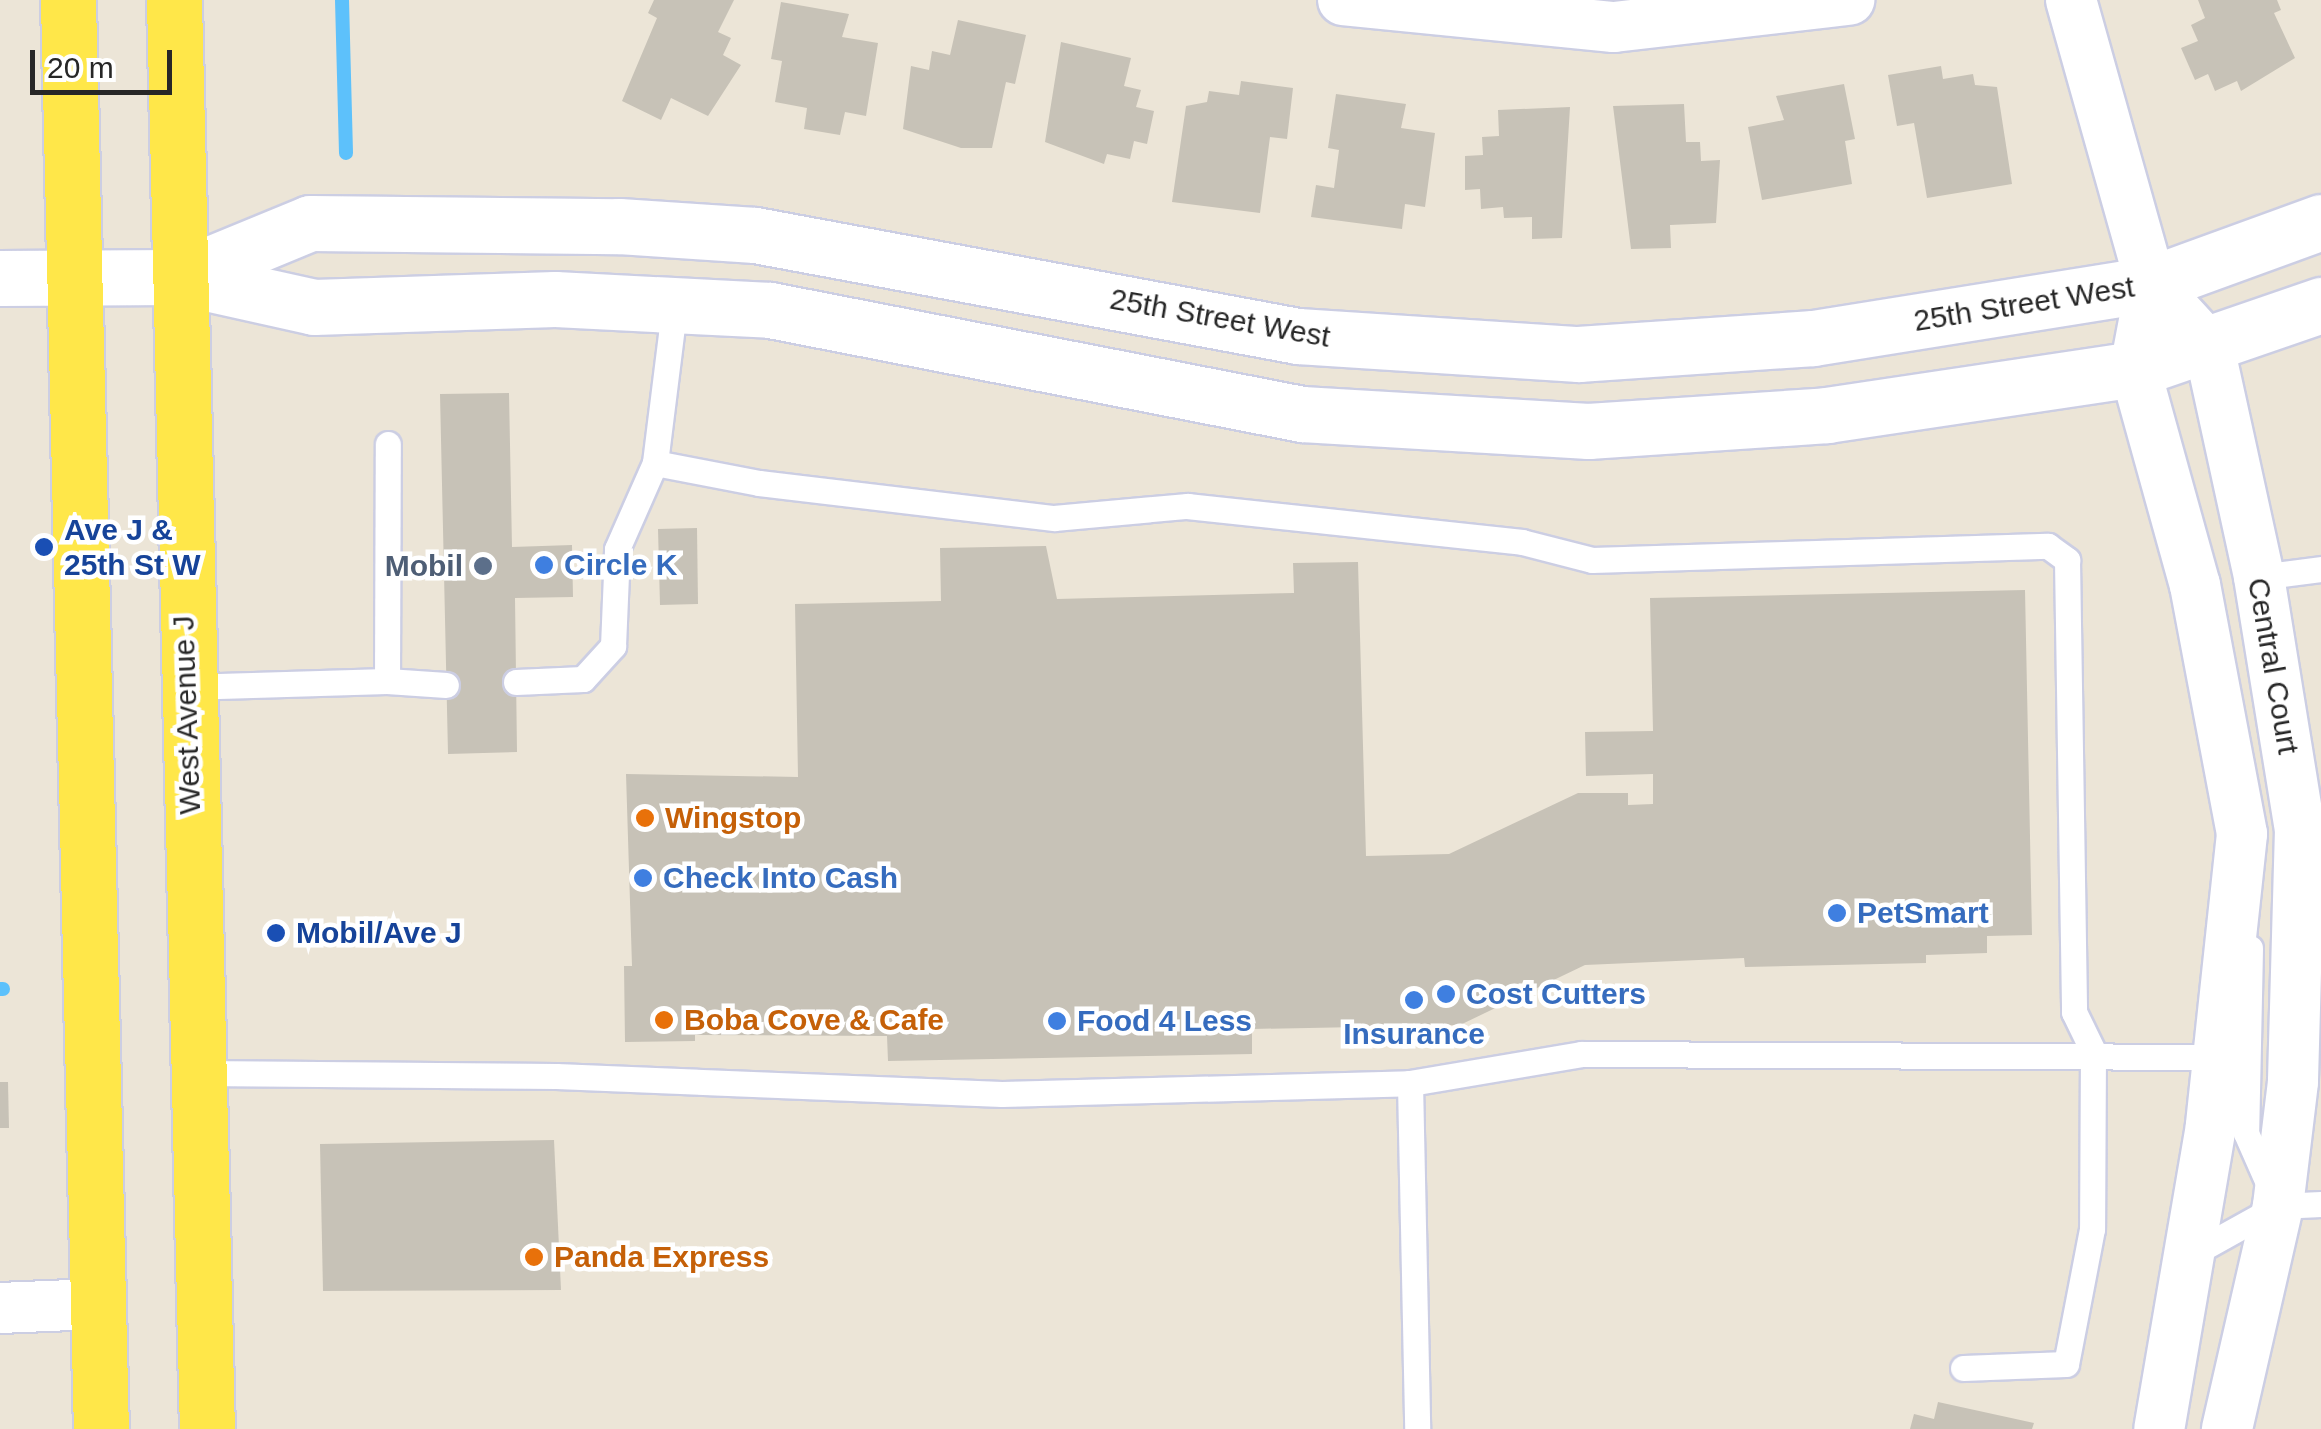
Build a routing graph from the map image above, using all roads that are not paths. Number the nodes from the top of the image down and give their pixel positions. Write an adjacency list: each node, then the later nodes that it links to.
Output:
1 (68, 0): 7 (main road)
2 (174, 0): 8 (main road, West Avenue J)
3 (1343, 0): 4 (street)
4 (1848, 0)
5 (2070, 0): 10 (street, Central Court)
6 (2321, 222): 10 (street, 25th Street West)
7 (72, 277): 8 (street, 25th Street West); 9 (street, 25th Street West); 30 (main road)
8 (179, 277): 10 (street, 25th Street West); 11 (street, 25th Street West); 22 (main road, West Avenue J)
9 (0, 278)
10 (2151, 284): 13 (street, Central Court); 14 (street, Central Court)
11 (675, 302): 14 (street, 25th Street West); 16 (lane)
12 (2321, 305): 13 (street, 25th Street West)
13 (2209, 347): 14 (street, 25th Street West); 18 (street, Central Court)
14 (2136, 369): 23 (street, Central Court)
15 (388, 444): 19 (lane)
16 (655, 463): 20 (lane); 24 (lane)
17 (2321, 569): 18 (lane)
18 (2259, 577): 28 (street, Central Court)
19 (388, 681): 21 (lane); 22 (lane)
20 (516, 682)
21 (446, 685)
22 (185, 687): 26 (main road, West Avenue J)
23 (2242, 834): 25 (street, Central Court); 28 (lane)
24 (2092, 1051): 25 (lane); 27 (lane); 32 (lane)
25 (2220, 1057): 29 (street, Central Court)
26 (200, 1073): 27 (lane); 34 (main road, West Avenue J)
27 (1410, 1083): 35 (lane)
28 (2299, 1205): 29 (lane); 37 (street, Central Court)
29 (2190, 1255): 36 (street, Central Court)
30 (97, 1304): 31 (street); 33 (main road)
31 (0, 1308)
32 (1963, 1368)
33 (101, 1429)
34 (208, 1429)
35 (1417, 1429)
36 (2159, 1429)
37 (2227, 1429)

